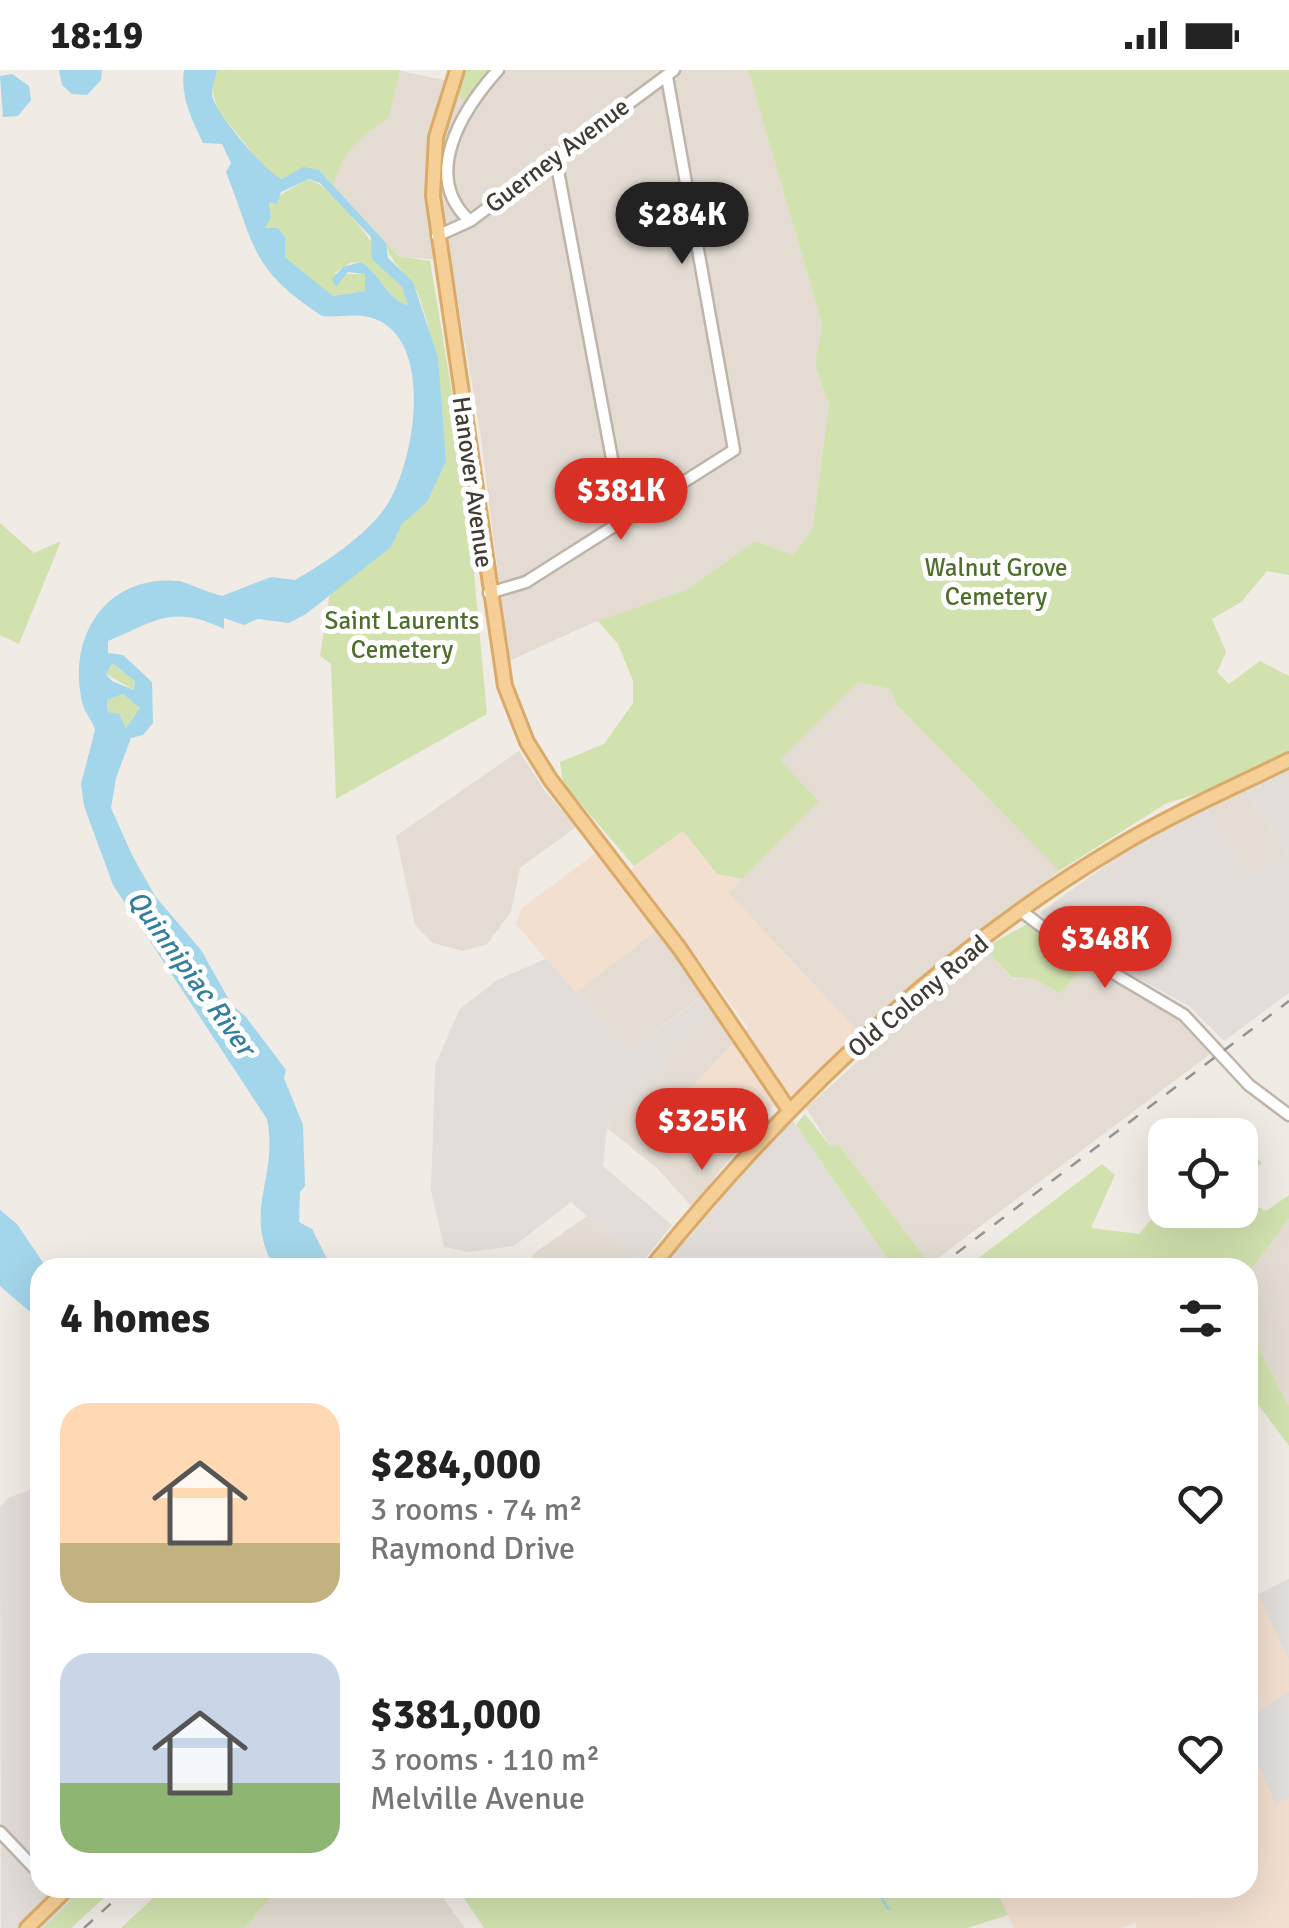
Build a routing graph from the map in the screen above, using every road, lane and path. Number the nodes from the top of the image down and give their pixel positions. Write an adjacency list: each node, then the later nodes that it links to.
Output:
1 (457, 70): 6 (main road, Hanover Avenue)
2 (498, 70): 5 (street)
3 (670, 74): 4 (street, Guerney Avenue); 7 (street)
4 (555, 155): 5 (street, Guerney Avenue); 7 (street)
5 (470, 220): 6 (street, Guerney Avenue)
6 (437, 236): 8 (main road, Hanover Avenue)
7 (623, 517): 8 (street)
8 (490, 594): 11 (main road, Hanover Avenue)
9 (1289, 760): 10 (main road, Old Colony Road)
10 (1020, 910): 11 (main road, Old Colony Road); 12 (street)
11 (790, 1110): 13 (main road, Old Colony Road)
12 (1289, 1116)
13 (661, 1258)
14 (0, 1832): 15 (street)
15 (30, 1864)
16 (53, 1898): 17 (main road)
17 (28, 1928)

